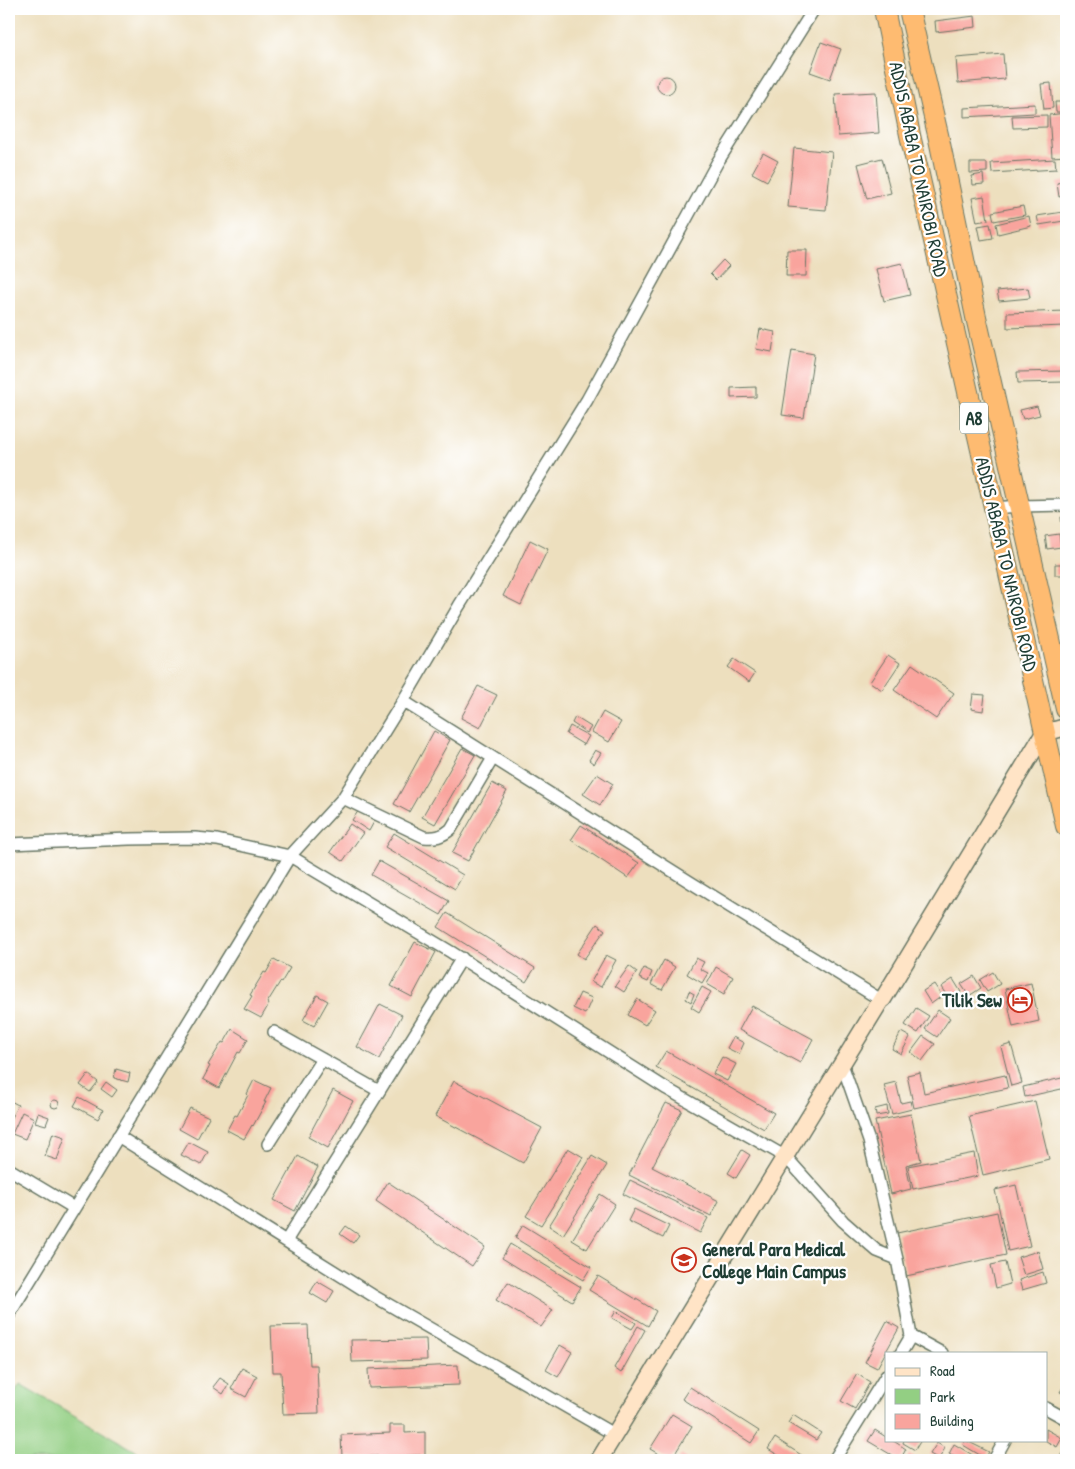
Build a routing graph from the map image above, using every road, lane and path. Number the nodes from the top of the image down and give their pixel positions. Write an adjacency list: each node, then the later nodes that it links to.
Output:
1 (814, 9): 7 (street)
2 (884, 9): 6 (highway, ADDIS ABABA TO NAIROBI ROAD / A8)
3 (909, 9): 5 (highway, ADDIS ABABA TO NAIROBI ROAD / A8)
4 (1066, 505): 5 (street)
5 (1019, 506): 6 (street); 8 (highway, ADDIS ABABA TO NAIROBI ROAD / A8)
6 (994, 508): 10 (highway, ADDIS ABABA TO NAIROBI ROAD / A8)
7 (403, 702): 11 (street); 12 (street)
8 (1066, 709)
9 (1066, 727): 10 (main road)
10 (1044, 733): 13 (highway, ADDIS ABABA TO NAIROBI ROAD / A8); 17 (main road)
11 (493, 758): 12 (street); 17 (street)
12 (343, 798): 15 (street)
13 (1066, 826)
14 (9, 844): 15 (street)
15 (290, 856): 16 (street); 22 (street)
16 (462, 958): 21 (street); 24 (street)
17 (881, 1000): 20 (main road)
18 (274, 1032): 19 (street)
19 (322, 1058): 21 (street); 23 (street)
20 (842, 1064): 24 (main road); 28 (street)
21 (379, 1091): 27 (street)
22 (118, 1136): 26 (street); 27 (street)
23 (268, 1144)
24 (786, 1157): 28 (street); 37 (main road)
25 (9, 1169): 26 (street)
26 (74, 1208): 29 (street)
27 (286, 1241): 37 (street)
28 (896, 1259): 31 (street)
29 (13, 1297): 30 (street)
30 (9, 1315)
31 (911, 1336): 32 (street); 33 (street)
32 (902, 1352)
33 (940, 1352)
34 (885, 1378): 40 (street)
35 (1048, 1409): 36 (street)
36 (1066, 1419)
37 (614, 1435): 39 (main road)
38 (1004, 1442): 41 (street)
39 (599, 1460)
40 (834, 1460)
41 (994, 1460)

